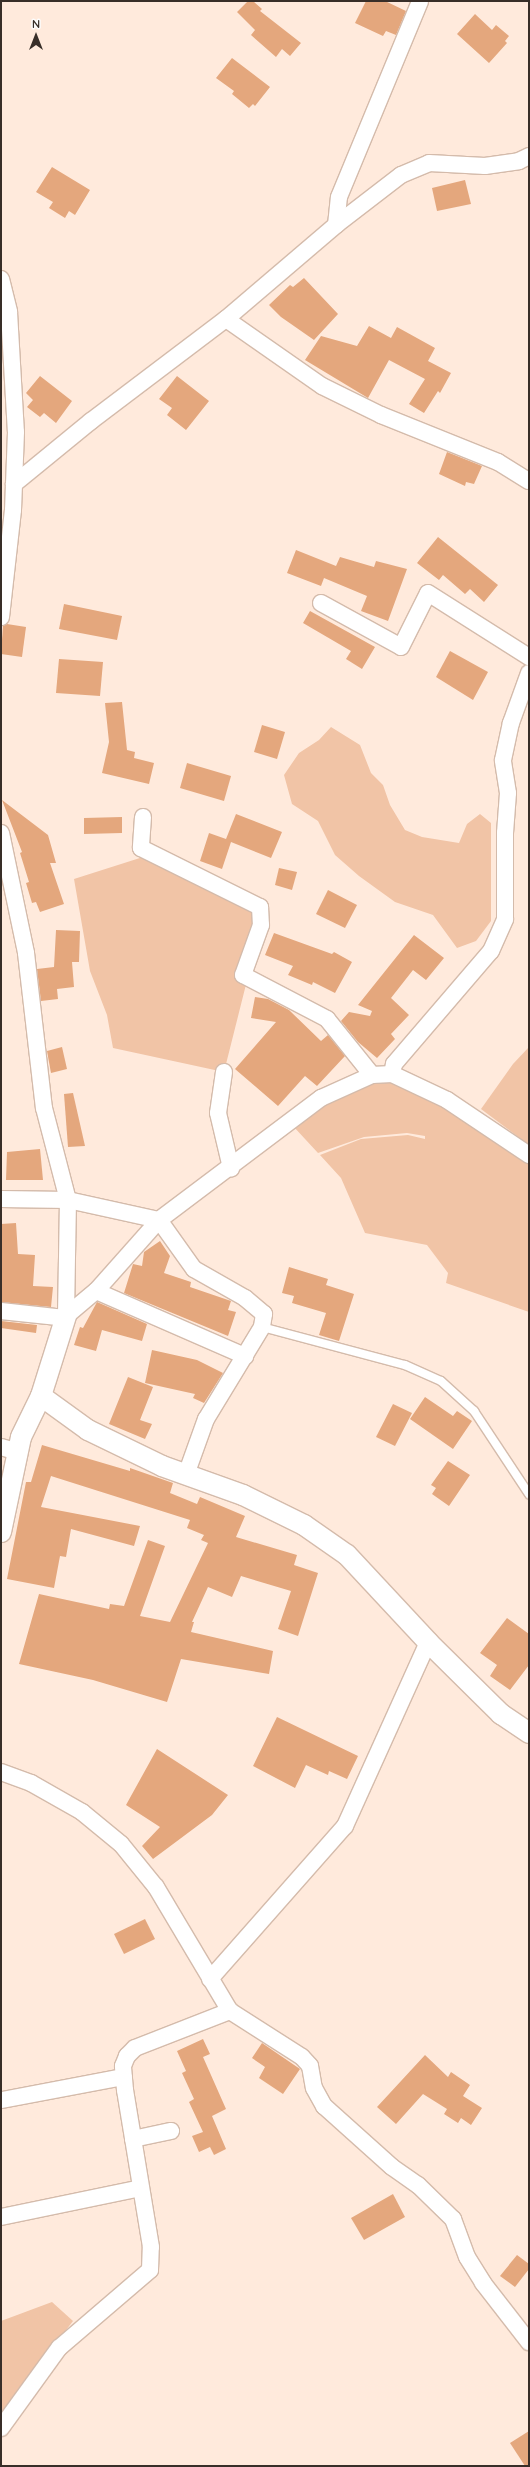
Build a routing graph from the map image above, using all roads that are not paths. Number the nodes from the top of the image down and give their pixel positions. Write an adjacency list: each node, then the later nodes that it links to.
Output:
1 (420, 1): 3 (street)
2 (529, 156): 3 (street)
3 (336, 225): 5 (street)
4 (1, 279): 7 (street)
5 (226, 319): 6 (street); 7 (street)
6 (529, 482)
7 (10, 494): 9 (street)
8 (321, 604): 10 (street)
9 (1, 617)
10 (529, 657)
11 (529, 673): 15 (street)
12 (143, 817): 16 (street)
13 (1, 833): 20 (street)
14 (224, 1072): 18 (street)
15 (392, 1074): 16 (street); 17 (street)
16 (372, 1075): 18 (street)
17 (529, 1154)
18 (231, 1168): 21 (street)
19 (1, 1199): 20 (street)
20 (68, 1200): 21 (street); 24 (street)
21 (159, 1220): 22 (street); 25 (street)
22 (96, 1291): 24 (street); 26 (street)
23 (1, 1311): 24 (street)
24 (65, 1317): 27 (street)
25 (262, 1327): 26 (street); 30 (lane)
26 (245, 1356): 29 (street)
27 (41, 1396): 28 (street); 29 (street)
28 (9, 1450): 31 (street)
29 (186, 1475): 32 (street)
30 (529, 1494)
31 (1, 1532)
32 (428, 1642): 33 (street); 35 (street)
33 (529, 1733)
34 (1, 1772): 35 (street)
35 (210, 1979): 36 (street)
36 (230, 2011): 37 (street); 43 (street)
37 (124, 2078): 38 (street); 40 (street)
38 (2, 2100)
39 (171, 2131): 40 (street)
40 (133, 2139): 41 (street)
41 (141, 2188): 42 (street); 44 (street)
42 (1, 2217)
43 (529, 2342)
44 (1, 2428)

